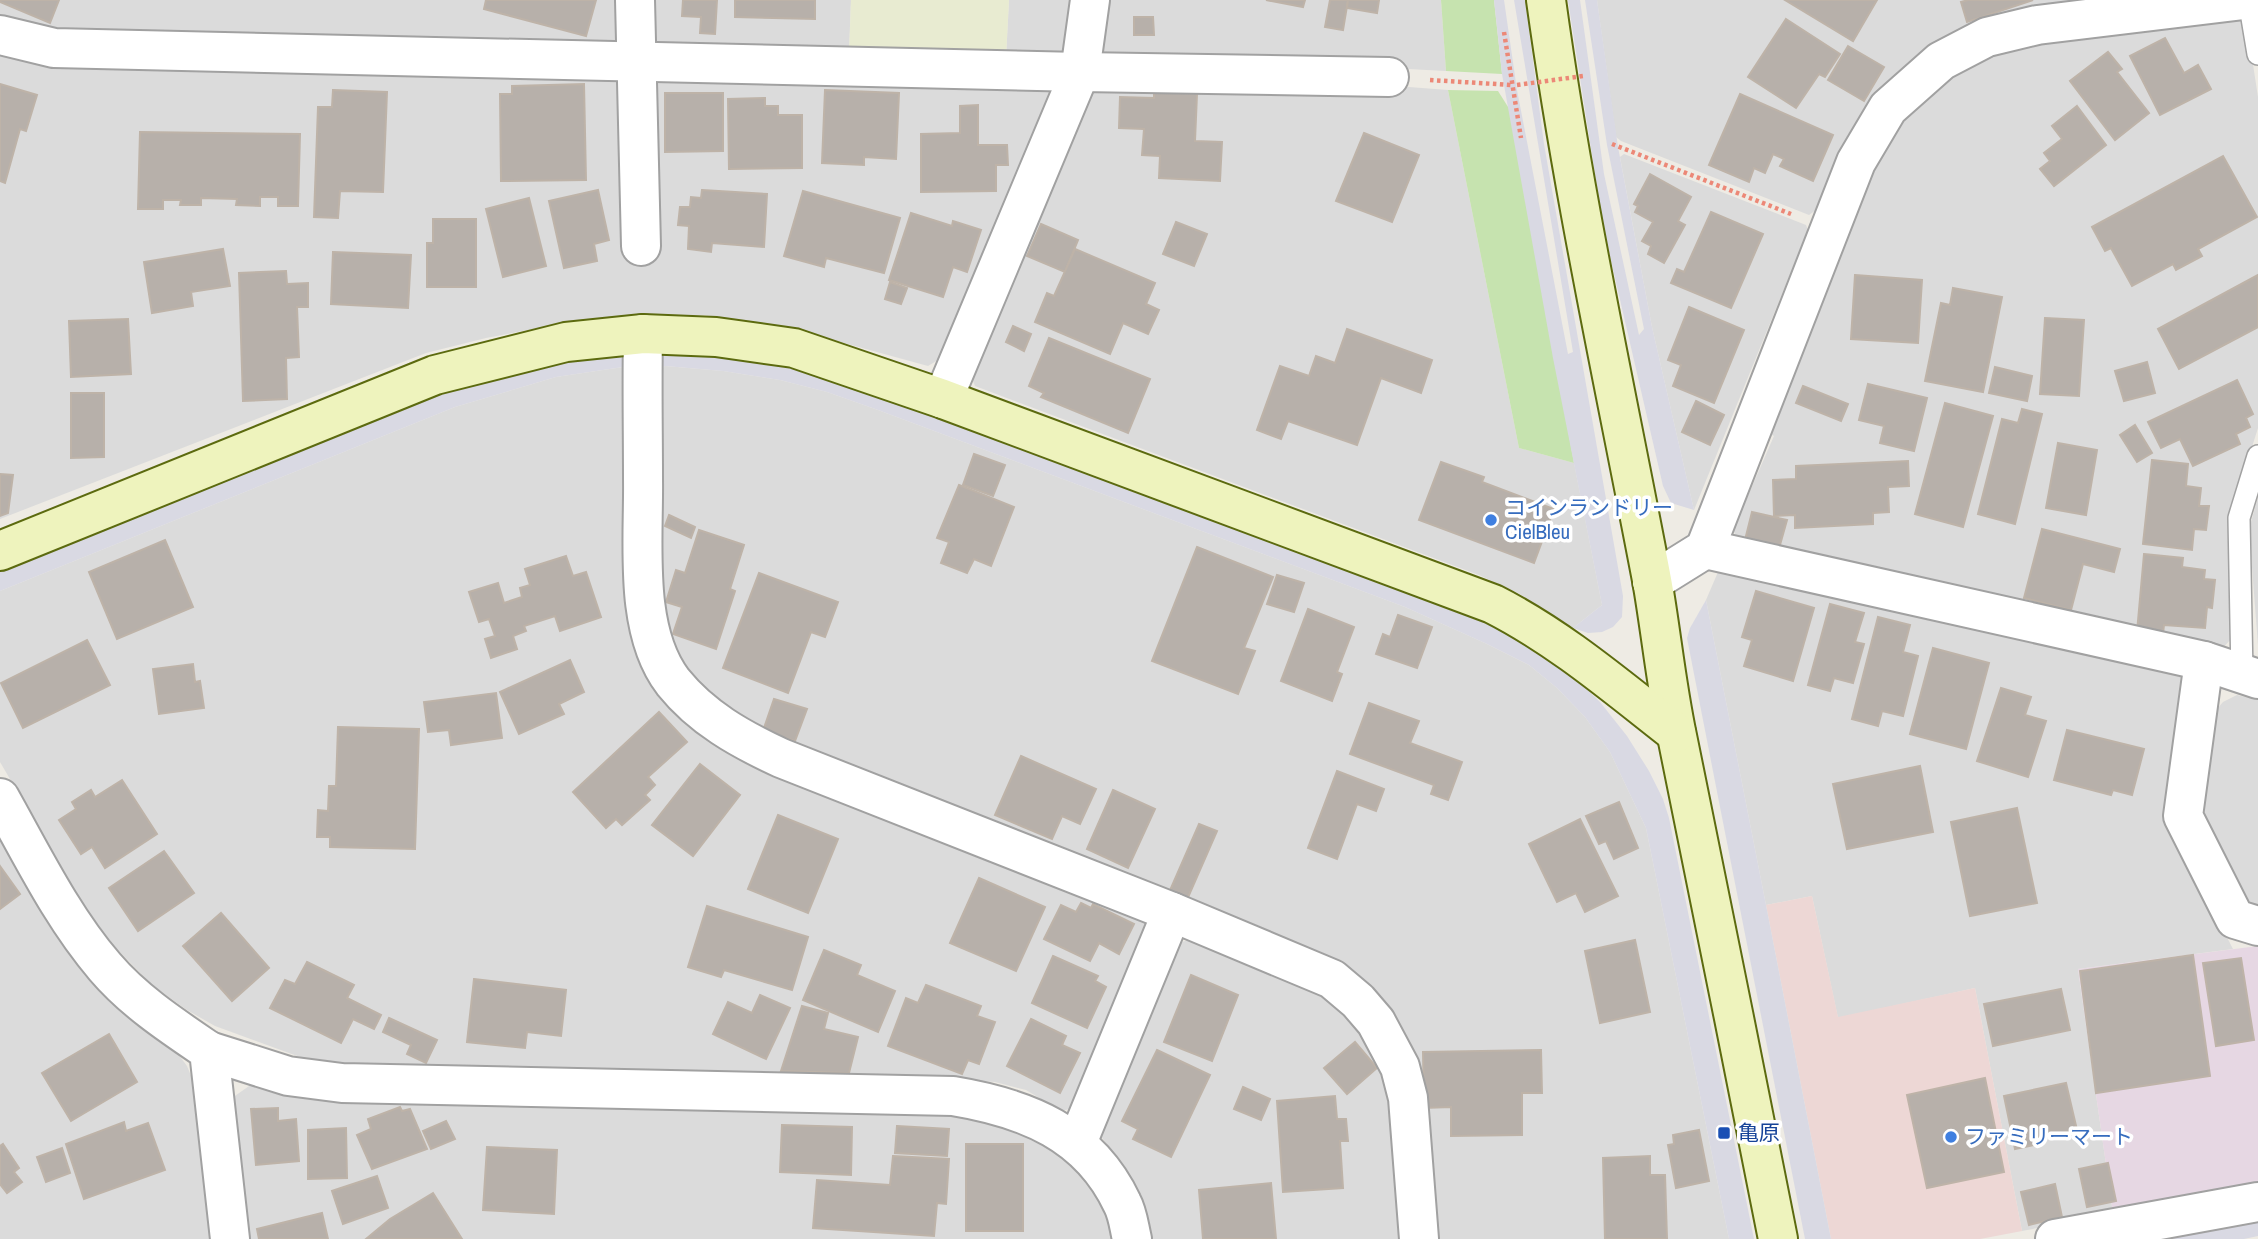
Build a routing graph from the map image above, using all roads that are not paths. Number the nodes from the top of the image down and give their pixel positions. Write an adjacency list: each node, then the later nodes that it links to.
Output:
1 (635, 0): 8 (street)
2 (1090, 0): 9 (street)
3 (1546, 0): 17 (street)
4 (2244, 0): 15 (street)
5 (2249, 0): 7 (lane)
6 (0, 35): 8 (street)
7 (2258, 54)
8 (636, 62): 9 (street); 11 (street)
9 (1080, 72): 10 (street); 13 (street)
10 (1389, 77)
11 (640, 246)
12 (643, 334): 13 (street); 16 (street); 22 (street)
13 (943, 399): 20 (street)
14 (2258, 456): 19 (lane)
15 (1705, 549): 17 (street); 18 (street)
16 (0, 551)
17 (1652, 582): 20 (street)
18 (2204, 661): 19 (street); 23 (street)
19 (2250, 677)
20 (1676, 733): 30 (street)
21 (0, 799): 24 (street)
22 (1172, 912): 25 (street); 29 (street)
23 (2258, 926)
24 (209, 1052): 25 (street); 27 (street)
25 (1077, 1143): 28 (street)
26 (2258, 1202): 31 (street)
27 (230, 1239)
28 (1132, 1239)
29 (1419, 1239)
30 (1778, 1239)
31 (2055, 1239)

